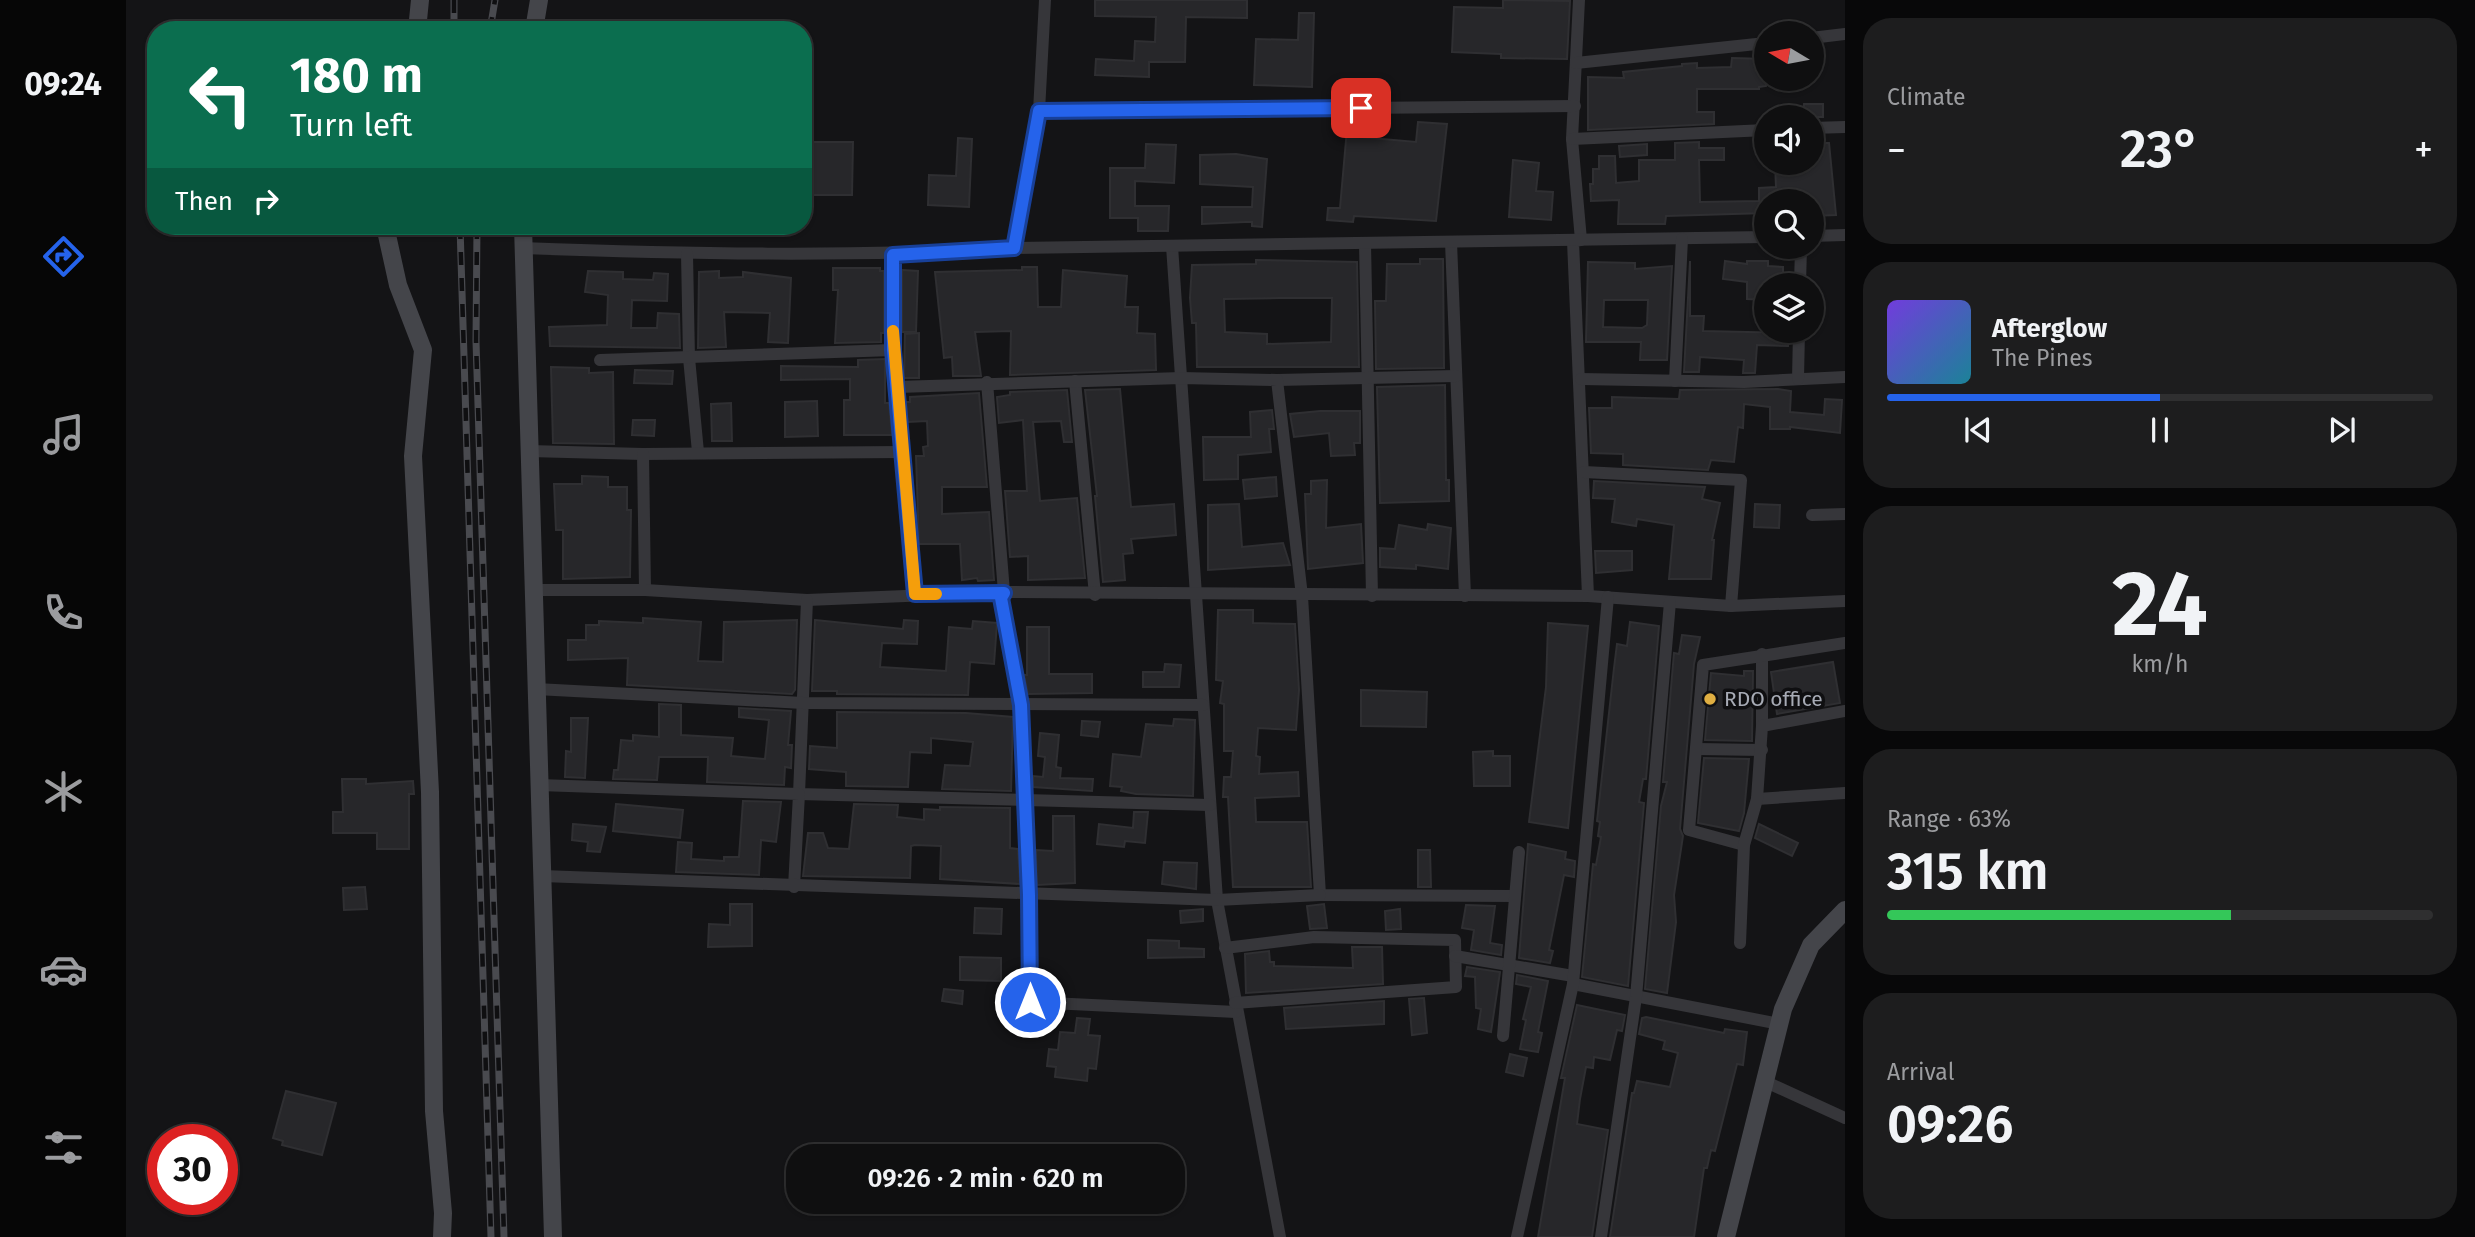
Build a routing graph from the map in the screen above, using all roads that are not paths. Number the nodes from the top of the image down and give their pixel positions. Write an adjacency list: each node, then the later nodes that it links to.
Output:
1 (420, 0): 5 (street)
2 (539, 0): 6 (street)
3 (1045, 0): 12 (street)
4 (1579, 0): 10 (street)
5 (418, 21)
6 (536, 21)
7 (1845, 34): 8 (street)
8 (1824, 36)
9 (1754, 44): 10 (street)
10 (1577, 63): 11 (street)
11 (1575, 106): 12 (street); 16 (street)
12 (1039, 111): 28 (street)
13 (1845, 127): 14 (street)
14 (1824, 128)
15 (1754, 131): 16 (street)
16 (1572, 139): 24 (street)
17 (387, 235): 104 (street)
18 (523, 235): 27 (street)
19 (1845, 235): 20 (street)
20 (1824, 236)
21 (1754, 237): 22 (street)
22 (1682, 239): 24 (street); 43 (street)
23 (1451, 242): 24 (street); 25 (street); 35 (street)
24 (1573, 242): 39 (street)
25 (1365, 243): 26 (street); 38 (street)
26 (1172, 246): 28 (street); 37 (street)
27 (522, 248): 29 (street); 46 (street)
28 (1014, 248): 30 (street)
29 (687, 254): 30 (street); 33 (street)
30 (893, 255): 32 (street)
31 (1799, 343): 40 (street)
32 (893, 350): 33 (street); 45 (street)
33 (689, 358): 34 (street); 47 (street)
34 (600, 360)
35 (1456, 376): 38 (street); 61 (street)
36 (1845, 377): 40 (street)
37 (1181, 378): 41 (street); 42 (street); 58 (street)
38 (1366, 378): 41 (street); 60 (street)
39 (1581, 379): 43 (street); 50 (street)
40 (1798, 379): 43 (street)
41 (1278, 380): 59 (street)
42 (1074, 381): 44 (street); 57 (street)
43 (1675, 381)
44 (987, 382): 45 (street); 55 (street)
45 (897, 387): 48 (street)
46 (529, 451): 49 (street); 53 (street)
47 (698, 452): 48 (street); 49 (street)
48 (903, 452): 56 (street)
49 (643, 454): 54 (street)
50 (1584, 472): 62 (street); 67 (street)
51 (1845, 514): 52 (street)
52 (1812, 515)
53 (533, 590): 54 (street); 70 (street)
54 (645, 590): 64 (street)
55 (1004, 593): 56 (street); 57 (street); 72 (street)
56 (915, 594): 64 (street)
57 (1095, 595): 58 (street)
58 (1196, 596): 59 (street); 73 (street)
59 (1302, 596): 60 (street); 89 (street)
60 (1372, 596): 61 (street)
61 (1465, 596): 62 (street)
62 (1588, 596): 63 (street)
63 (1608, 597): 66 (street); 97 (street)
64 (807, 600): 71 (street)
65 (1845, 601): 67 (street)
66 (1670, 602): 67 (street); 98 (street)
67 (1731, 606)
68 (1845, 643): 69 (street)
69 (1762, 654): 75 (street); 76 (street)
70 (536, 689): 71 (street); 78 (street)
71 (803, 703): 72 (street); 80 (street)
72 (1021, 705): 73 (street); 82 (street)
73 (1203, 705): 83 (street)
74 (1845, 711): 75 (street)
75 (1762, 726): 77 (street)
76 (1697, 749): 77 (street); 84 (street)
77 (1762, 750): 81 (street)
78 (539, 785): 80 (street); 86 (street)
79 (1845, 793): 81 (street)
80 (799, 794): 82 (street); 87 (street)
81 (1757, 799): 84 (street)
82 (1025, 802): 83 (street); 88 (street)
83 (1210, 805): 91 (street)
84 (1744, 845): 93 (street)
85 (1519, 852): 90 (street)
86 (542, 876): 87 (street); 105 (street)
87 (794, 887): 88 (street)
88 (1029, 895): 91 (street); 99 (street)
89 (1320, 895): 90 (street); 91 (street)
90 (1515, 896): 96 (street)
91 (1217, 901): 94 (street)
92 (1844, 915): 100 (street)
93 (1740, 943)
94 (1225, 948): 95 (street); 99 (street)
95 (1455, 956): 96 (street); 99 (street)
96 (1508, 965): 97 (street); 101 (street)
97 (1573, 980): 98 (street); 107 (street)
98 (1636, 997): 100 (street); 108 (street)
99 (1236, 1007): 106 (street)
100 (1780, 1024): 102 (street)
101 (1503, 1036)
102 (1766, 1082): 103 (street); 109 (street)
103 (1845, 1118)
104 (442, 1237)
105 (554, 1237)
106 (1280, 1237)
107 (1517, 1237)
108 (1601, 1237)
109 (1726, 1237)

